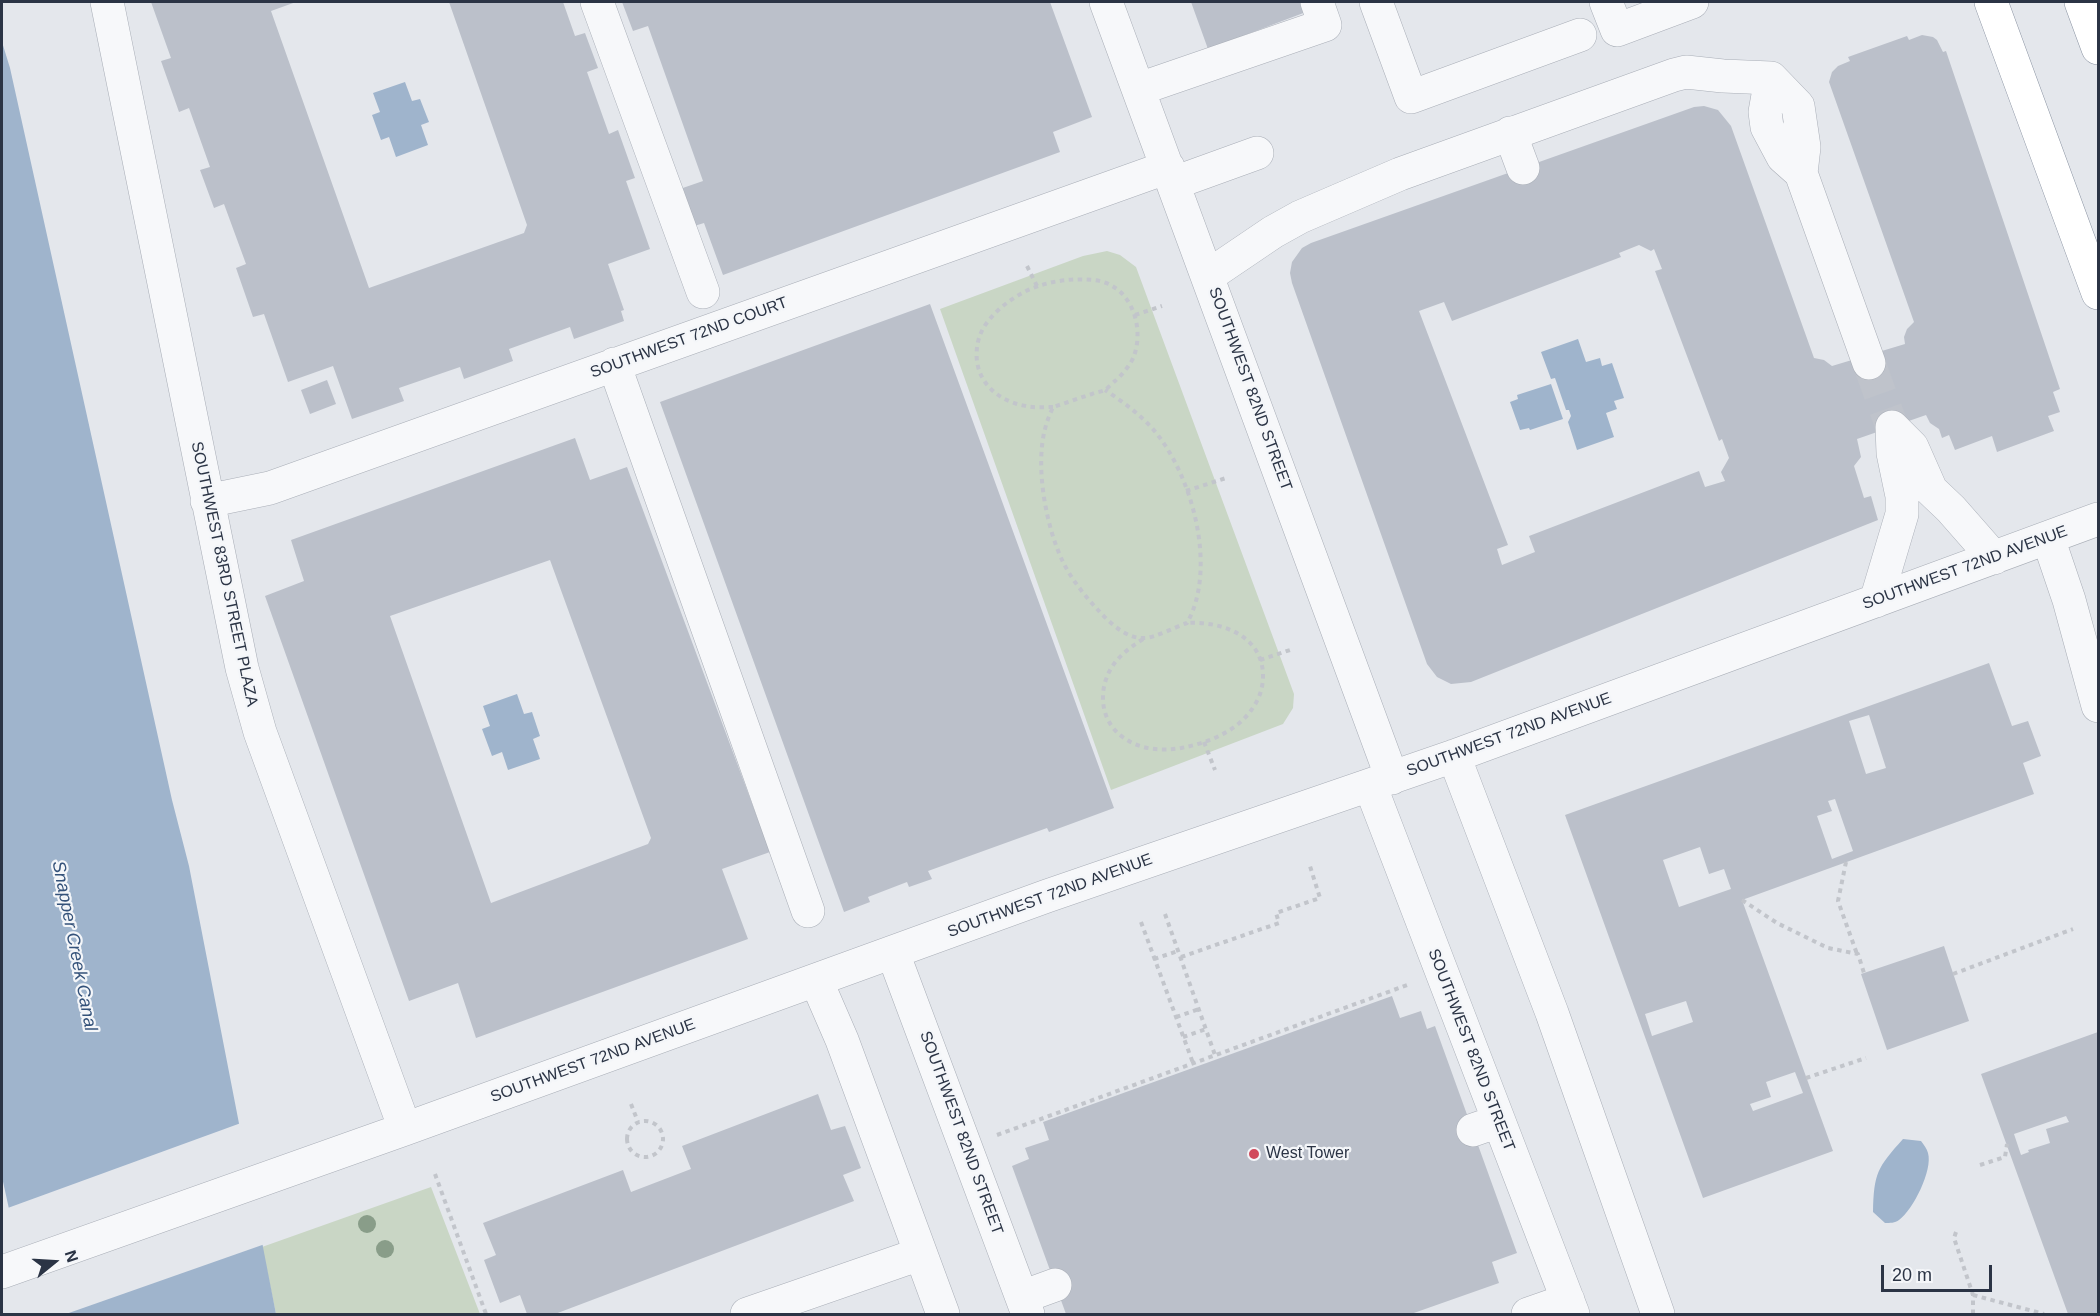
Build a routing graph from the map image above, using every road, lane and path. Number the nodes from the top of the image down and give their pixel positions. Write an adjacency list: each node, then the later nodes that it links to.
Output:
1 (107, 2): 30 (street, SOUTHWEST 83RD STREET PLAZA)
2 (597, 2): 20 (street)
3 (1106, 2): 12 (street, SOUTHWEST 82ND STREET)
4 (1317, 2): 12 (street)
5 (1376, 2): 10 (street)
6 (1606, 2): 7 (street)
7 (1692, 2)
8 (1991, 2): 21 (highway)
9 (2080, 2): 11 (highway)
10 (1580, 35)
11 (2098, 48)
12 (1139, 89): 16 (street, SOUTHWEST 82ND STREET)
13 (1510, 133): 15 (street); 18 (street); 24 (street)
14 (1257, 153): 16 (street, SOUTHWEST 72ND COURT)
15 (1523, 168)
16 (1171, 175): 18 (street, SOUTHWEST 82ND STREET); 25 (street, SOUTHWEST 72ND COURT)
17 (1027, 266): 19 (path)
18 (1208, 276): 43 (street, SOUTHWEST 82ND STREET)
19 (1037, 286): 23 (path); 27 (path)
20 (704, 292)
21 (2098, 293)
22 (1162, 306): 23 (path)
23 (1135, 315): 26 (path)
24 (1869, 363)
25 (614, 364): 30 (street, SOUTHWEST 72ND COURT); 47 (street)
26 (1105, 390): 27 (path); 29 (path)
27 (1053, 407): 36 (path)
28 (1226, 478): 29 (path)
29 (1186, 491): 35 (path)
30 (207, 501): 70 (street, SOUTHWEST 83RD STREET PLAZA)
31 (2098, 519): 32 (street, SOUTHWEST 72ND AVENUE)
32 (2048, 538): 33 (street, SOUTHWEST 72ND AVENUE); 39 (street)
33 (1994, 558): 34 (street, SOUTHWEST 72ND AVENUE); 34 (street)
34 (1876, 601): 41 (street, SOUTHWEST 72ND AVENUE)
35 (1187, 623): 36 (path); 38 (path)
36 (1144, 638): 40 (path)
37 (1290, 650): 38 (path)
38 (1260, 660): 40 (path)
39 (2098, 706)
40 (1204, 742): 42 (path)
41 (1454, 756): 43 (street, SOUTHWEST 72ND AVENUE); 86 (street)
42 (1215, 770)
43 (1381, 782): 52 (street, SOUTHWEST 72ND AVENUE); 81 (street, SOUTHWEST 82ND STREET)
44 (1846, 862): 53 (path)
45 (1308, 863): 54 (path)
46 (1742, 900): 53 (path)
47 (808, 911)
48 (1165, 914): 51 (path)
49 (1141, 922): 55 (path)
50 (2073, 929): 57 (path)
51 (1178, 951): 54 (path); 55 (path)
52 (893, 952): 58 (street, SOUTHWEST 72ND AVENUE); 80 (street, SOUTHWEST 82ND STREET)
53 (1858, 954): 56 (path)
54 (1180, 957): 60 (path)
55 (1154, 959): 61 (path)
56 (1864, 973)
57 (1953, 974)
58 (816, 980): 70 (street, SOUTHWEST 72ND AVENUE); 76 (street)
59 (1411, 984): 64 (path)
60 (1199, 1009): 61 (path); 62 (path)
61 (1176, 1017): 63 (path)
62 (1206, 1029): 63 (path); 64 (path)
63 (1183, 1037): 66 (path)
64 (1215, 1055): 66 (path)
65 (1866, 1058): 67 (path)
66 (1193, 1064): 71 (path)
67 (1806, 1078)
68 (631, 1104): 69 (path)
69 (638, 1122): 69 (path)
70 (405, 1129): 77 (street, SOUTHWEST 72ND AVENUE)
71 (996, 1135)
72 (2007, 1144): 73 (path)
73 (1980, 1165)
74 (435, 1174): 82 (path)
75 (1956, 1232): 79 (path)
76 (920, 1254): 83 (street); 84 (street)
77 (5, 1271)
78 (1055, 1285): 80 (street)
79 (1973, 1295): 87 (path); 88 (path)
80 (1025, 1306)
81 (1570, 1307): 85 (street)
82 (486, 1314)
83 (747, 1314)
84 (943, 1314)
85 (1528, 1314)
86 (1658, 1314)
87 (1973, 1314)
88 (2044, 1314)

